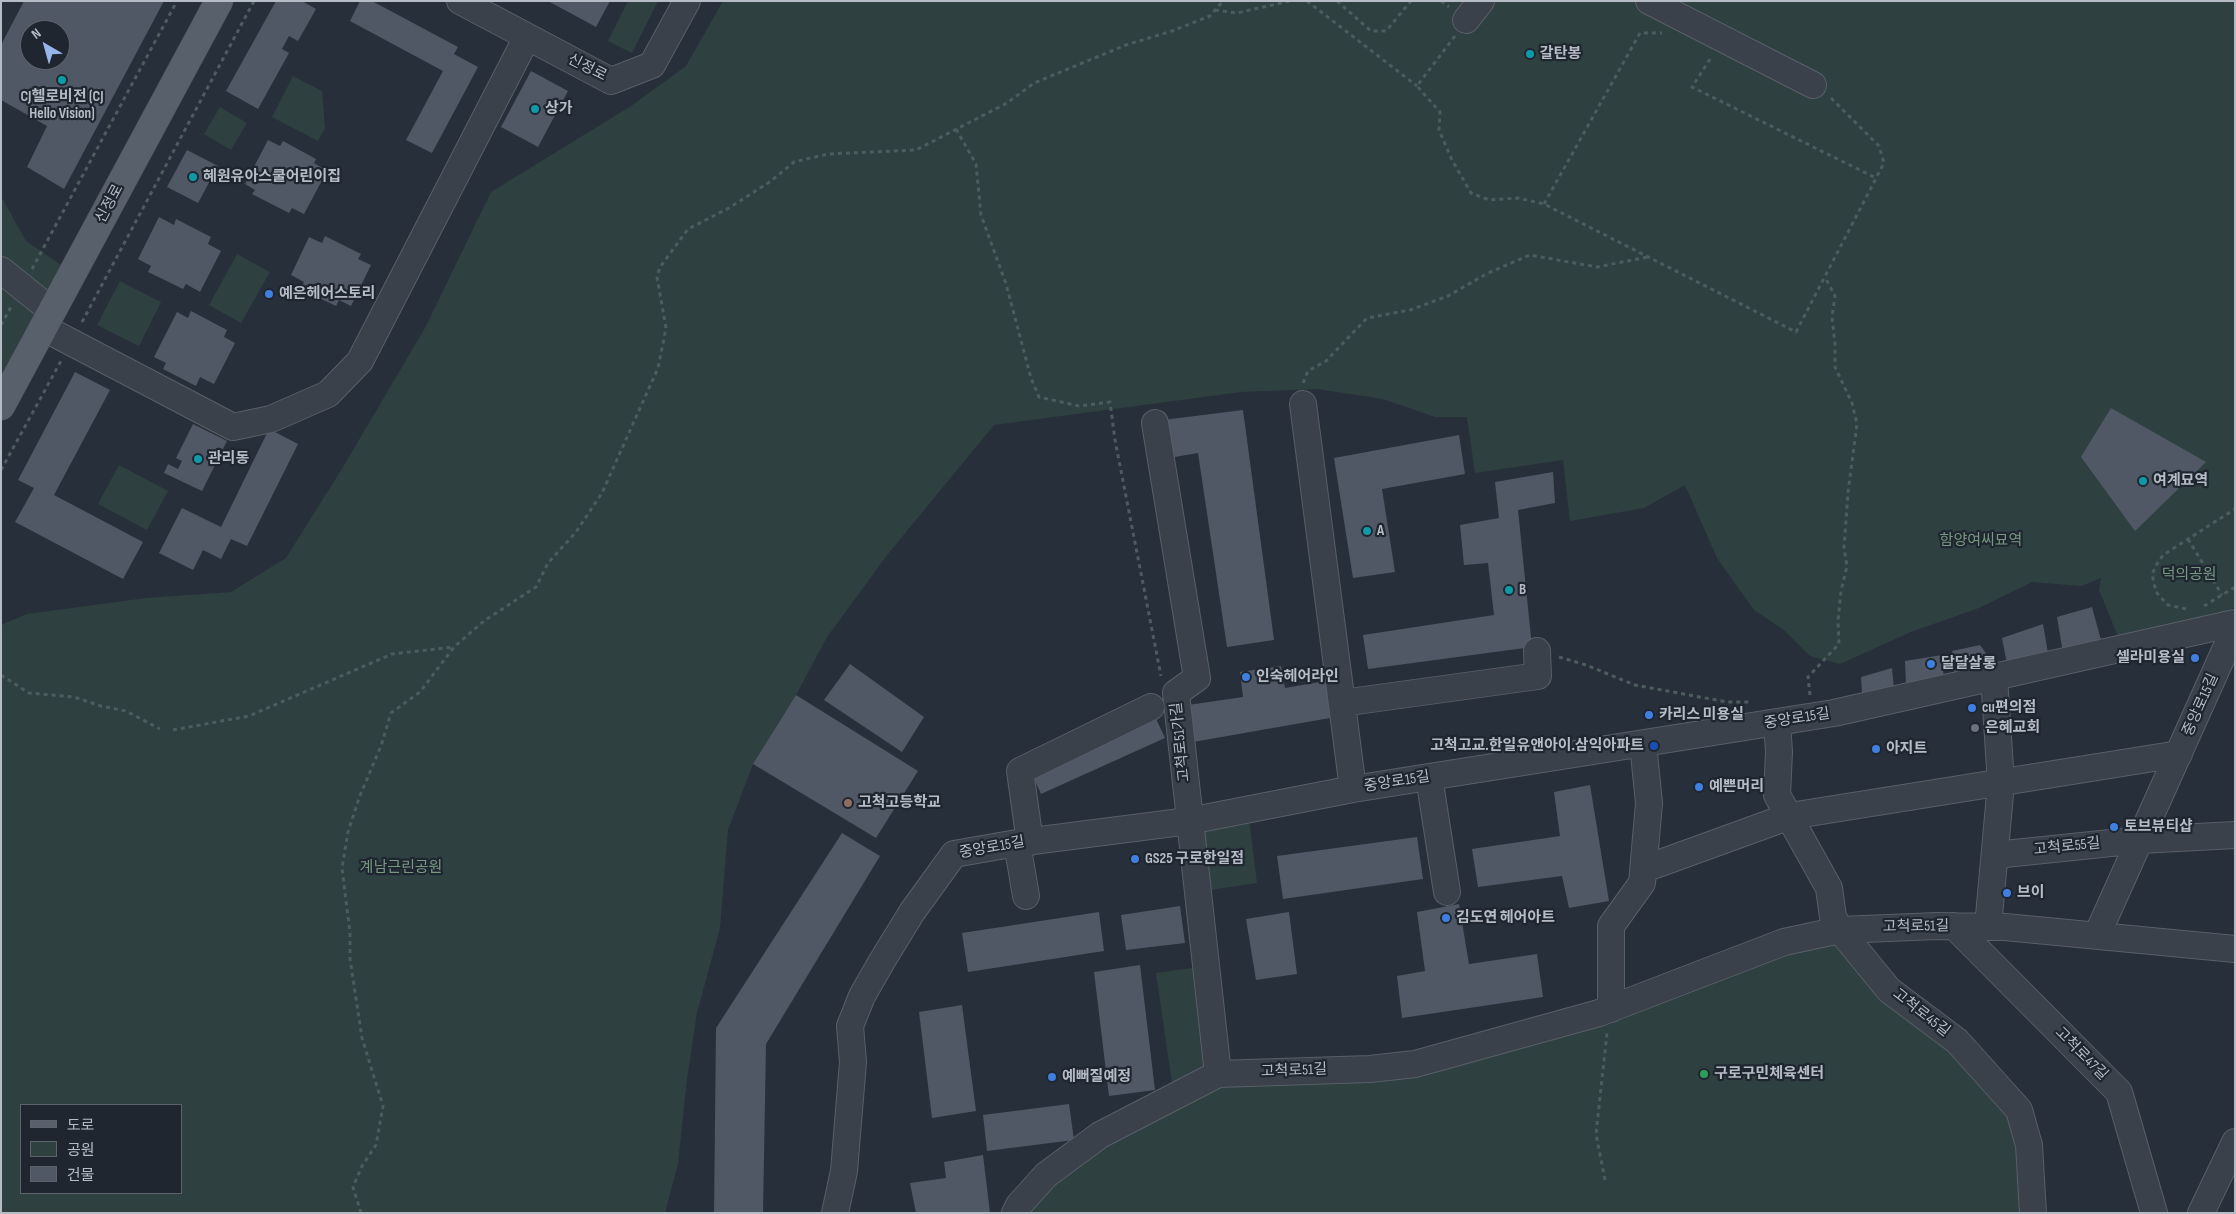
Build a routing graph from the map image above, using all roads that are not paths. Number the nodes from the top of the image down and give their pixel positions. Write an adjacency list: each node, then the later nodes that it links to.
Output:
1 (219, 1): 8 (main road, 신정로)
2 (460, 1): 5 (street, 신정로)
3 (687, 1): 5 (street, 신정로)
4 (1649, 1): 6 (street)
5 (527, 37): 8 (street)
6 (1813, 85)
7 (1, 270): 8 (street)
8 (48, 319): 10 (main road, 신정로)
9 (1303, 404): 16 (street, 중앙로15길)
10 (1, 406)
11 (1155, 423): 25 (street, 고척로51가길)
12 (2235, 624): 15 (street, 중앙로15길)
13 (2235, 628): 20 (street, 중앙로15길)
14 (1537, 651): 16 (street)
15 (1994, 678): 18 (street, 중앙로15길); 22 (street)
16 (1342, 702): 23 (street, 중앙로15길)
17 (1151, 707): 28 (street)
18 (1777, 722): 19 (street, 중앙로15길); 24 (street, 고척로45길)
19 (1642, 744): 21 (street, 중앙로15길); 30 (street)
20 (2179, 754): 22 (street); 27 (street)
21 (1429, 777): 23 (street, 중앙로15길); 31 (street)
22 (2001, 783): 24 (street); 29 (street)
23 (1353, 789): 25 (street, 중앙로15길)
24 (1790, 816): 30 (street); 35 (street, 고척로45길)
25 (1189, 822): 28 (street, 중앙로15길); 39 (street, 고척로51가길)
26 (2235, 835): 27 (street, 고척로55길)
27 (2140, 840): 29 (street, 고척로55길); 36 (street)
28 (1023, 842): 32 (street); 41 (street, 중앙로15길)
29 (1995, 855): 34 (street)
30 (1644, 869): 38 (street)
31 (1447, 892)
32 (1026, 896)
33 (1954, 926): 34 (street, 고척로51길); 35 (street, 고척로51길); 44 (street, 고척로47길)
34 (1988, 927): 36 (street, 고척로51길)
35 (1840, 930): 38 (street, 고척로51길); 43 (street, 고척로45길)
36 (2097, 936): 37 (street, 고척로51길)
37 (2235, 949)
38 (1611, 1009): 39 (street, 고척로51길)
39 (1218, 1074): 42 (street, 고척로51길)
40 (2235, 1142): 45 (street)
41 (835, 1213)
42 (1015, 1213)
43 (2033, 1213)
44 (2154, 1213)
45 (2201, 1213)

